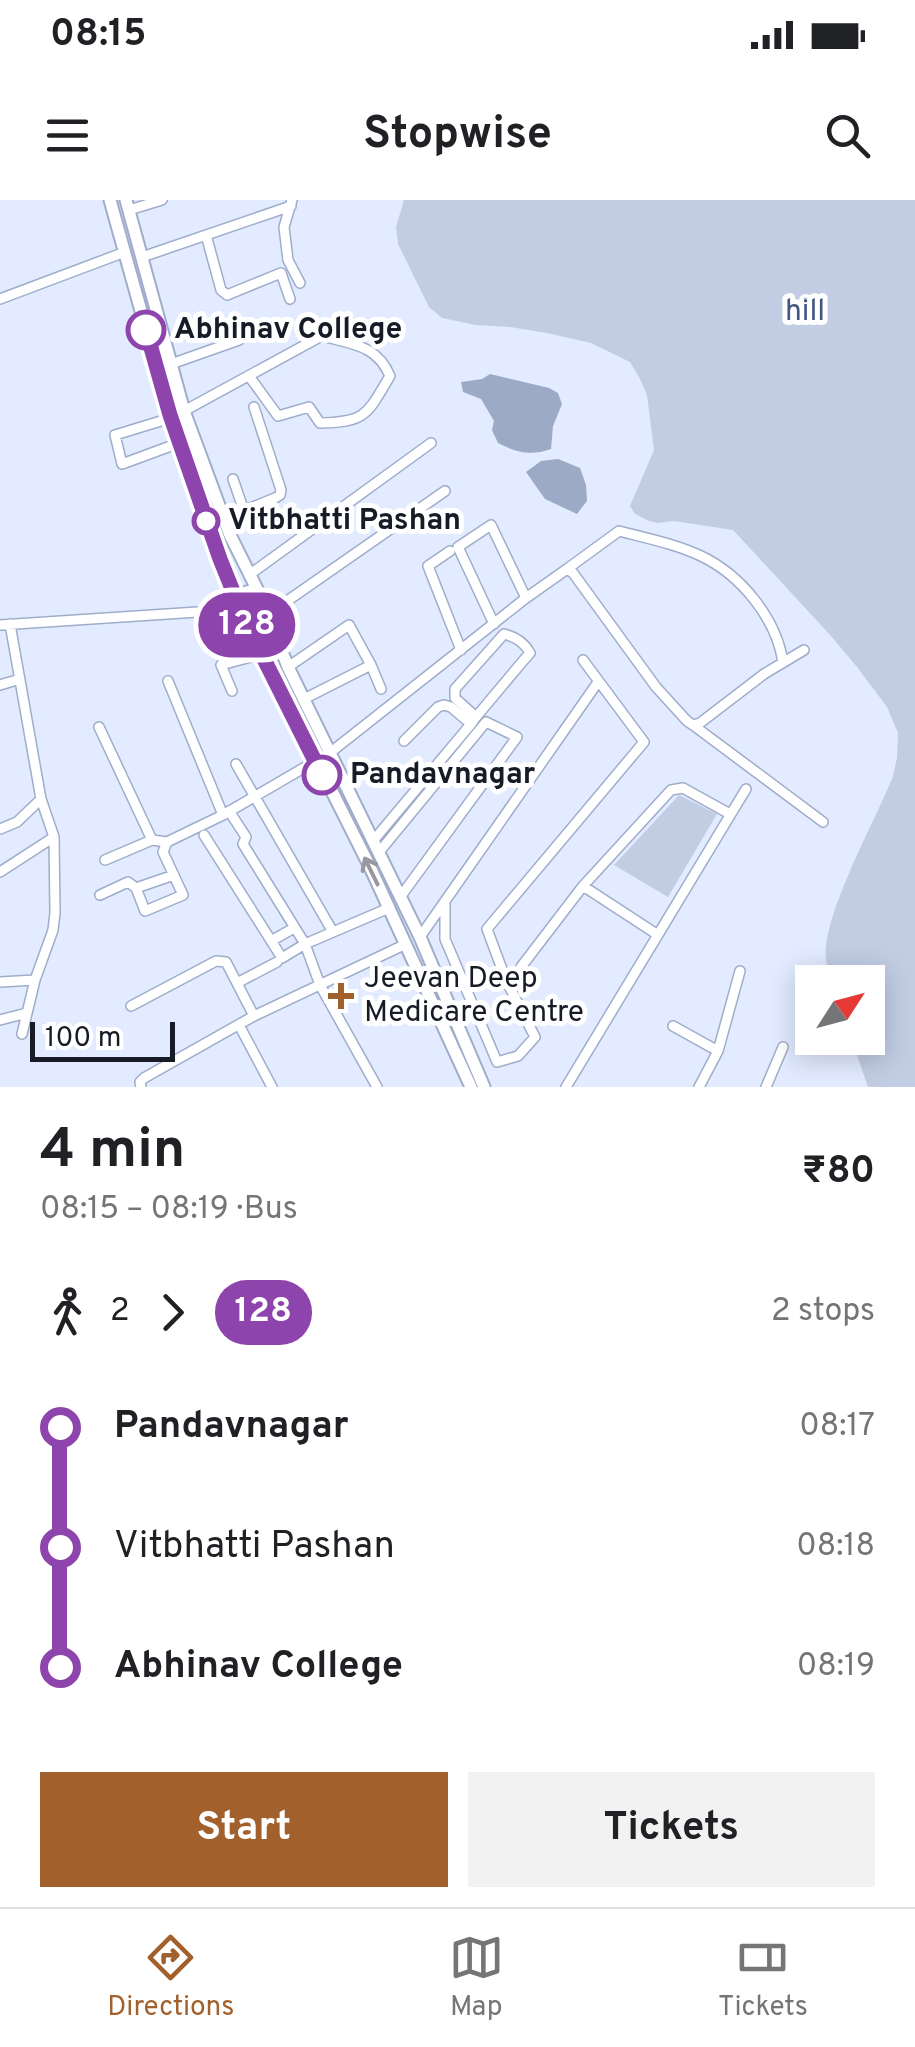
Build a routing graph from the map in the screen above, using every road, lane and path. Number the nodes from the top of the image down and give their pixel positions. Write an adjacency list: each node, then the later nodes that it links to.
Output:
1 (110, 200): 6 (main road)
2 (162, 200): 4 (street)
3 (292, 203): 5 (street); 8 (street)
4 (128, 205): 7 (main road)
5 (206, 236): 7 (street); 10 (street)
6 (124, 252): 9 (street); 19 (main road)
7 (142, 257): 14 (main road)
8 (300, 283)
9 (0, 298)
10 (290, 299)
11 (349, 321): 12 (street)
12 (322, 336): 15 (street); 15 (street)
13 (239, 340): 14 (street)
14 (171, 364): 17 (main road)
15 (249, 376): 17 (street)
16 (254, 408): 23 (street)
17 (184, 411): 24 (main road)
18 (161, 421): 19 (street)
19 (179, 443): 30 (main road)
20 (431, 443): 27 (street)
21 (232, 479): 23 (street)
22 (445, 491): 31 (street)
23 (244, 511): 24 (street)
24 (224, 520): 27 (main road)
25 (450, 552): 34 (street)
26 (562, 572): 29 (street); 38 (street); 49 (street)
27 (249, 576): 28 (main road)
28 (259, 593): 30 (main road); 31 (main road)
29 (526, 598): 33 (street); 33 (street)
30 (236, 610): 31 (main road); 32 (street); 53 (main road)
31 (266, 611): 40 (main road)
32 (5, 624): 41 (street)
33 (494, 624): 34 (street)
34 (461, 650): 52 (street)
35 (804, 650): 38 (street)
36 (251, 657): 46 (street)
37 (583, 660): 43 (street)
38 (783, 662): 49 (street)
39 (371, 664): 40 (street); 45 (street); 47 (street)
40 (288, 667): 47 (main road)
41 (20, 679): 44 (street); 57 (street)
42 (168, 681): 58 (street)
43 (598, 682): 74 (street); 74 (street)
44 (0, 685)
45 (382, 689)
46 (232, 691)
47 (304, 699): 52 (main road)
48 (473, 721): 48 (street); 51 (street); 66 (street)
49 (694, 725): 60 (street)
50 (99, 727): 64 (street)
51 (404, 741)
52 (331, 752): 53 (street); 66 (main road)
53 (315, 761): 56 (street); 75 (main road, one-way to 53)
54 (236, 764): 56 (street)
55 (746, 789): 59 (street)
56 (254, 797): 58 (street); 77 (street)
57 (42, 799): 61 (street); 63 (street)
58 (226, 813): 65 (street); 76 (street)
59 (730, 814): 70 (street); 79 (street)
60 (823, 822)
61 (0, 829)
62 (204, 834): 80 (street)
63 (54, 837): 68 (street); 86 (street)
64 (152, 840): 65 (street); 67 (street)
65 (166, 842): 69 (street)
66 (377, 846): 73 (main road); 73 (street)
67 (105, 860)
68 (0, 872)
69 (174, 875): 71 (street); 71 (street)
70 (583, 886): 79 (street); 84 (street)
71 (136, 888): 72 (street)
72 (100, 895)
73 (401, 896): 78 (main road)
74 (445, 901): 78 (street)
75 (389, 908): 77 (street); 82 (main road)
76 (294, 928): 80 (street); 81 (street)
77 (333, 932): 81 (street)
78 (420, 937): 103 (main road)
79 (655, 940): 104 (street)
80 (271, 941): 81 (street)
81 (305, 944): 89 (street)
82 (406, 944): 89 (street); 102 (main road)
83 (278, 962): 88 (street)
84 (522, 966)
85 (740, 971): 98 (street)
86 (35, 980): 87 (street); 91 (street)
87 (0, 982)
88 (237, 983): 90 (street); 92 (street)
89 (320, 985): 92 (street); 101 (street)
90 (131, 1006)
91 (28, 1013): 93 (street); 96 (street)
92 (254, 1016): 94 (street)
93 (0, 1020)
94 (238, 1025): 99 (street); 100 (street)
95 (674, 1026): 98 (street)
96 (22, 1034)
97 (784, 1047): 106 (street)
98 (718, 1051): 105 (street)
99 (140, 1087)
100 (272, 1087)
101 (377, 1087)
102 (471, 1087)
103 (484, 1087)
104 (566, 1087)
105 (699, 1087)
106 (766, 1087)

